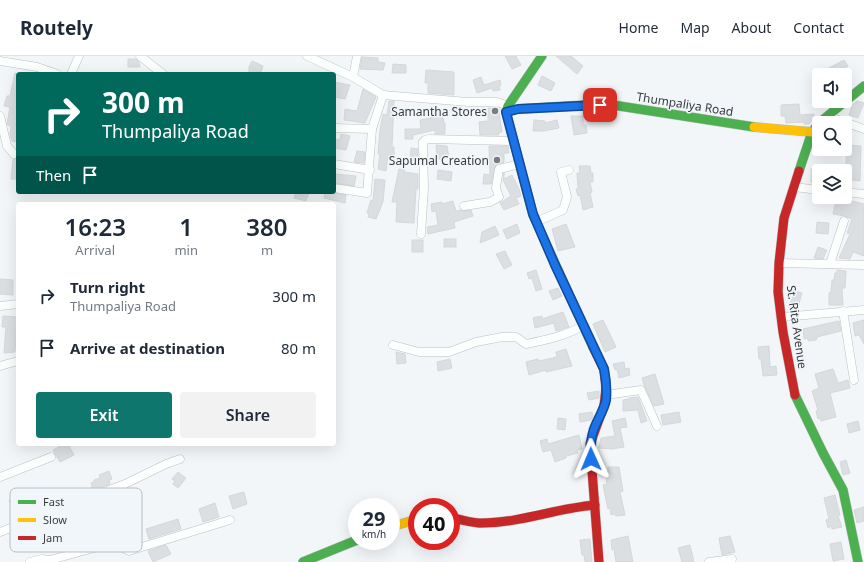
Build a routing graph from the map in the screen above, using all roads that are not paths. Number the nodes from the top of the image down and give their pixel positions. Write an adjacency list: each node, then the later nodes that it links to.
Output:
1 (79, 56): 8 (street)
2 (140, 56): 9 (street)
3 (307, 56): 10 (street)
4 (356, 56): 10 (street)
5 (542, 56): 13 (street)
6 (0, 61): 7 (street)
7 (51, 72)
8 (72, 72)
9 (160, 72)
10 (353, 77): 12 (street)
11 (864, 86): 15 (street, St. Rita Avenue)
12 (383, 95): 13 (street); 18 (street)
13 (507, 109): 20 (street, Thumpaliya Road); 21 (street)
14 (0, 116): 22 (street)
15 (827, 116)
16 (852, 125): 19 (street)
17 (336, 128): 18 (street)
18 (372, 129): 25 (street)
19 (864, 129)
20 (812, 132): 27 (street, St. Rita Avenue)
21 (514, 141): 24 (street); 35 (street)
22 (14, 154)
23 (336, 164): 25 (street)
24 (520, 164): 32 (street); 34 (street)
25 (370, 170): 28 (street)
26 (569, 170): 34 (street)
27 (794, 187): 29 (street); 36 (street, St. Rita Avenue)
28 (336, 188)
29 (812, 189)
30 (852, 193): 31 (street)
31 (864, 194)
32 (464, 206)
33 (844, 221): 37 (street)
34 (536, 222): 44 (street)
35 (421, 234)
36 (779, 263): 37 (street); 43 (street, St. Rita Avenue)
37 (830, 264): 38 (street)
38 (864, 265)
39 (16, 304): 40 (street)
40 (0, 306)
41 (864, 310): 42 (street)
42 (843, 311): 43 (street); 48 (street)
43 (782, 317): 68 (street, St. Rita Avenue)
44 (584, 326): 45 (street); 49 (street)
45 (393, 345)
46 (16, 362): 47 (street)
47 (0, 366)
48 (854, 380)
49 (606, 395): 50 (street); 55 (street)
50 (657, 426)
51 (51, 457): 53 (street)
52 (180, 459): 54 (street)
53 (0, 477)
54 (115, 488)
55 (595, 505): 57 (street); 66 (street)
56 (230, 520): 61 (street)
57 (460, 520)
58 (10, 528): 59 (street)
59 (0, 532)
60 (348, 544): 65 (street)
61 (142, 547)
62 (79, 552): 64 (street)
63 (732, 559): 67 (street)
64 (30, 562)
65 (303, 562)
66 (599, 562)
67 (709, 562)
68 (858, 562)

